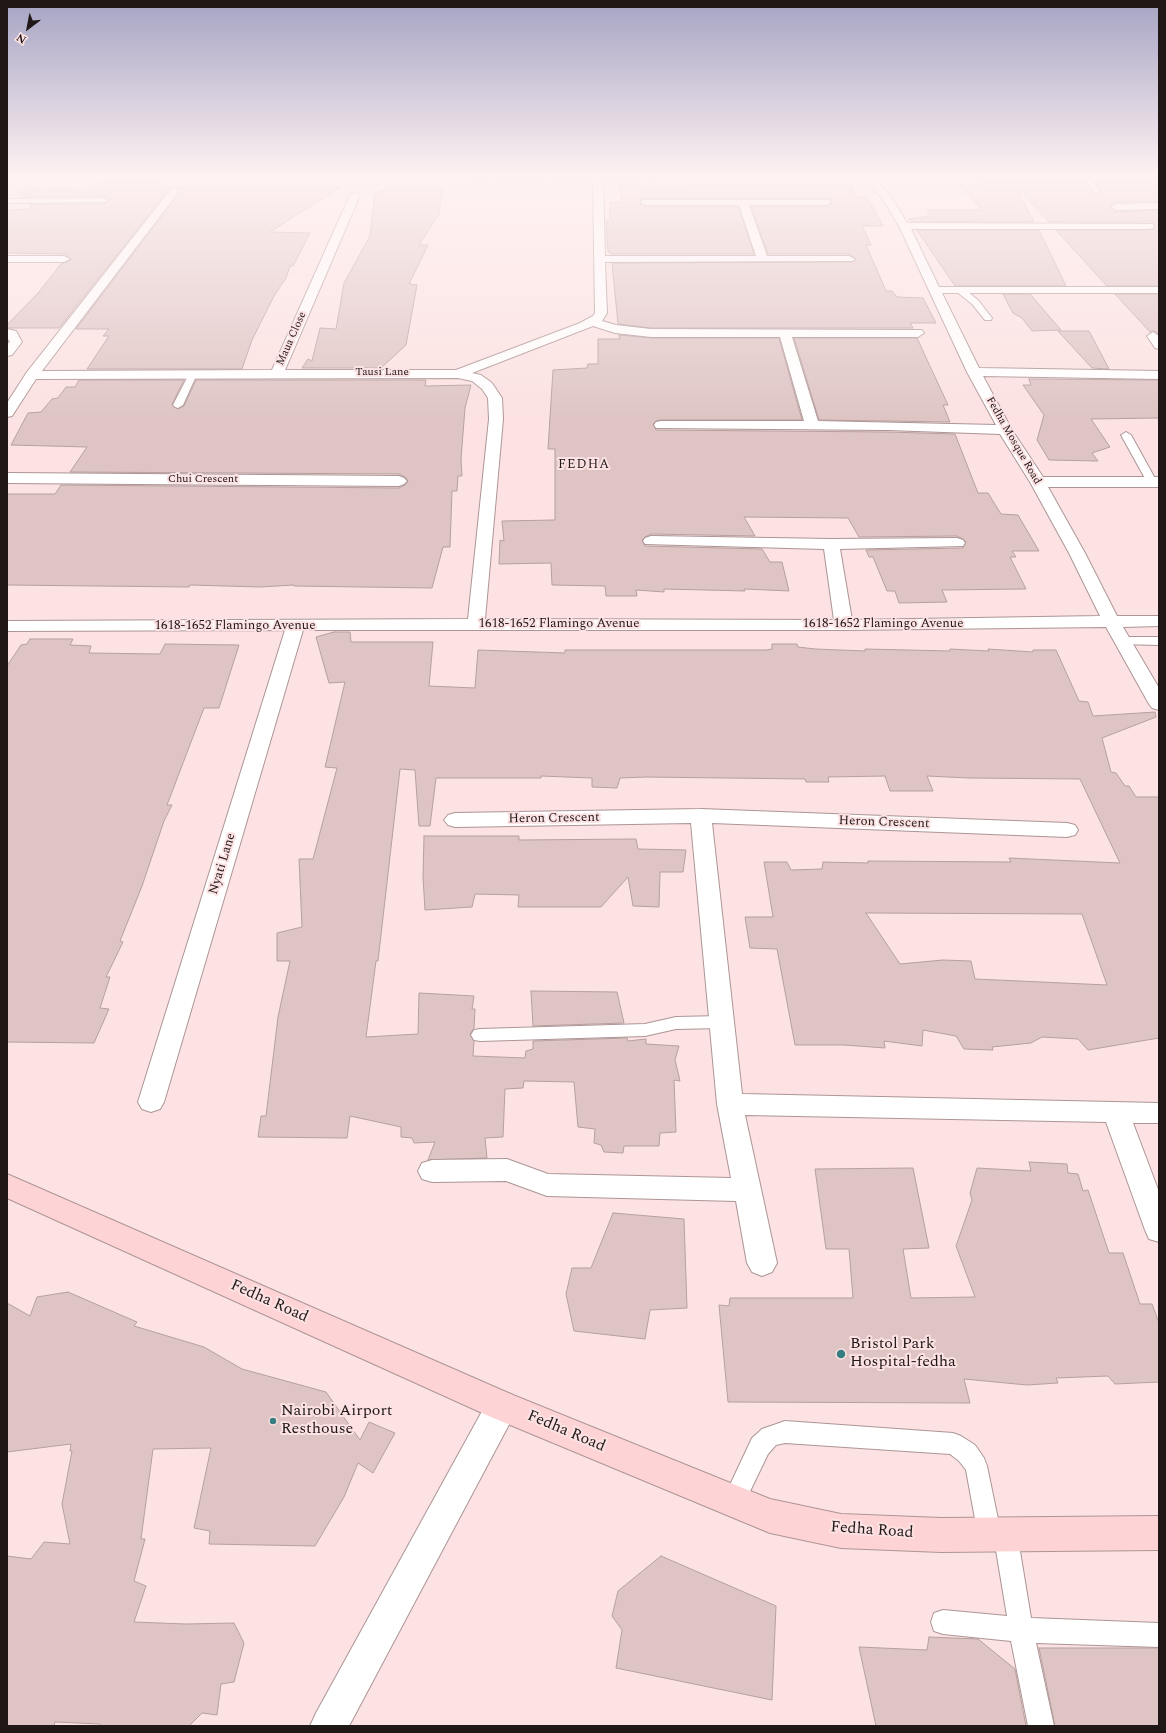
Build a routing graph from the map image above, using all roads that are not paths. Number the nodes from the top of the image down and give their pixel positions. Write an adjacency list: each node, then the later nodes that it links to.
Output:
1 (122, 258): 22 (street)
2 (327, 258): 19 (street, Maua Close)
3 (920, 258): 9 (street, Fedha Mosque Road)
4 (7, 259): 5 (street)
5 (64, 259)
6 (599, 259): 7 (street); 13 (street)
7 (763, 259): 8 (street)
8 (849, 259)
9 (936, 290): 10 (street); 18 (street, Fedha Mosque Road)
10 (960, 290): 11 (street); 12 (lane)
11 (1159, 290)
12 (988, 318)
13 (593, 322): 15 (street); 21 (street)
14 (7, 333): 17 (street)
15 (785, 333): 16 (street); 27 (street)
16 (918, 333)
17 (7, 352)
18 (974, 372): 23 (street); 28 (street, Fedha Mosque Road)
19 (277, 373): 20 (street, Tausi Lane); 21 (street, Tausi Lane)
20 (193, 374): 22 (street, Tausi Lane); 24 (lane)
21 (458, 374): 39 (street, Tausi Lane)
22 (32, 375): 25 (street)
23 (1159, 375)
24 (178, 405)
25 (7, 413)
26 (661, 425): 27 (street)
27 (812, 426): 28 (street)
28 (1005, 430): 32 (street, Fedha Mosque Road)
29 (1126, 435): 33 (lane)
30 (7, 478): 31 (street, Chui Crescent)
31 (399, 481)
32 (1038, 482): 33 (street); 37 (street, Fedha Mosque Road)
33 (1155, 482)
34 (651, 541): 36 (street)
35 (957, 543): 36 (street)
36 (831, 544): 40 (street)
37 (1111, 621): 38 (street, 1618-1652 Flamingo Avenue); 40 (street, 1618-1652 Flamingo Avenue); 43 (street, Fedha Mosque Road)
38 (1159, 621)
39 (476, 624): 40 (street, 1618-1652 Flamingo Avenue); 42 (street, 1618-1652 Flamingo Avenue)
40 (844, 625)
41 (7, 626): 42 (street, 1618-1652 Flamingo Avenue)
42 (295, 626): 51 (street, Nyati Lane)
43 (1122, 640): 44 (lane); 45 (street, Fedha Mosque Road)
44 (1159, 641)
45 (1159, 704)
46 (701, 816): 47 (street, Heron Crescent); 48 (street, Heron Crescent); 49 (street)
47 (455, 820)
48 (1067, 830)
49 (722, 1022): 50 (lane); 52 (street)
50 (480, 1035)
51 (151, 1102)
52 (730, 1104): 53 (street); 57 (street)
53 (1116, 1112): 54 (street); 58 (street)
54 (1159, 1113)
55 (432, 1171): 57 (street)
56 (7, 1185): 60 (street, Fedha Road)
57 (747, 1190): 59 (street)
58 (1159, 1230)
59 (762, 1263)
60 (502, 1406): 61 (street, Fedha Road); 67 (street)
61 (733, 1502): 63 (street, Fedha Road); 63 (lane)
62 (1159, 1533): 63 (street, Fedha Road)
63 (998, 1534): 65 (lane)
64 (943, 1622): 65 (lane)
65 (1021, 1630): 66 (lane); 68 (lane)
66 (1159, 1635)
67 (330, 1726)
68 (1040, 1726)

